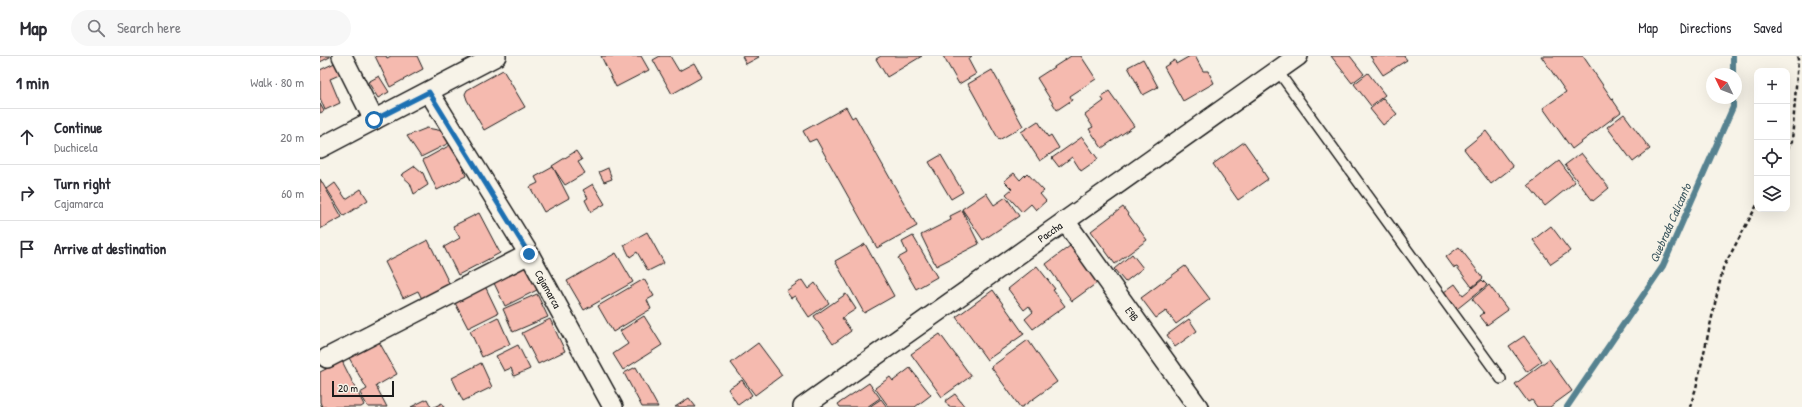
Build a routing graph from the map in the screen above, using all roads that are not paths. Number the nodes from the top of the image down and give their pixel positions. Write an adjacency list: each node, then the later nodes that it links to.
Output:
1 (342, 56): 6 (street)
2 (496, 56): 5 (street)
3 (1298, 56): 4 (street, Paccha)
4 (1277, 70): 8 (street, Paccha); 11 (lane)
5 (429, 92): 6 (street); 9 (street, Cajamarca)
6 (374, 120): 7 (street)
7 (320, 148)
8 (1065, 221): 12 (street, Paccha); 14 (street, E9B)
9 (529, 254): 10 (street); 13 (street, Cajamarca)
10 (326, 358)
11 (1501, 379)
12 (815, 404)
13 (613, 407)
14 (1198, 407)

